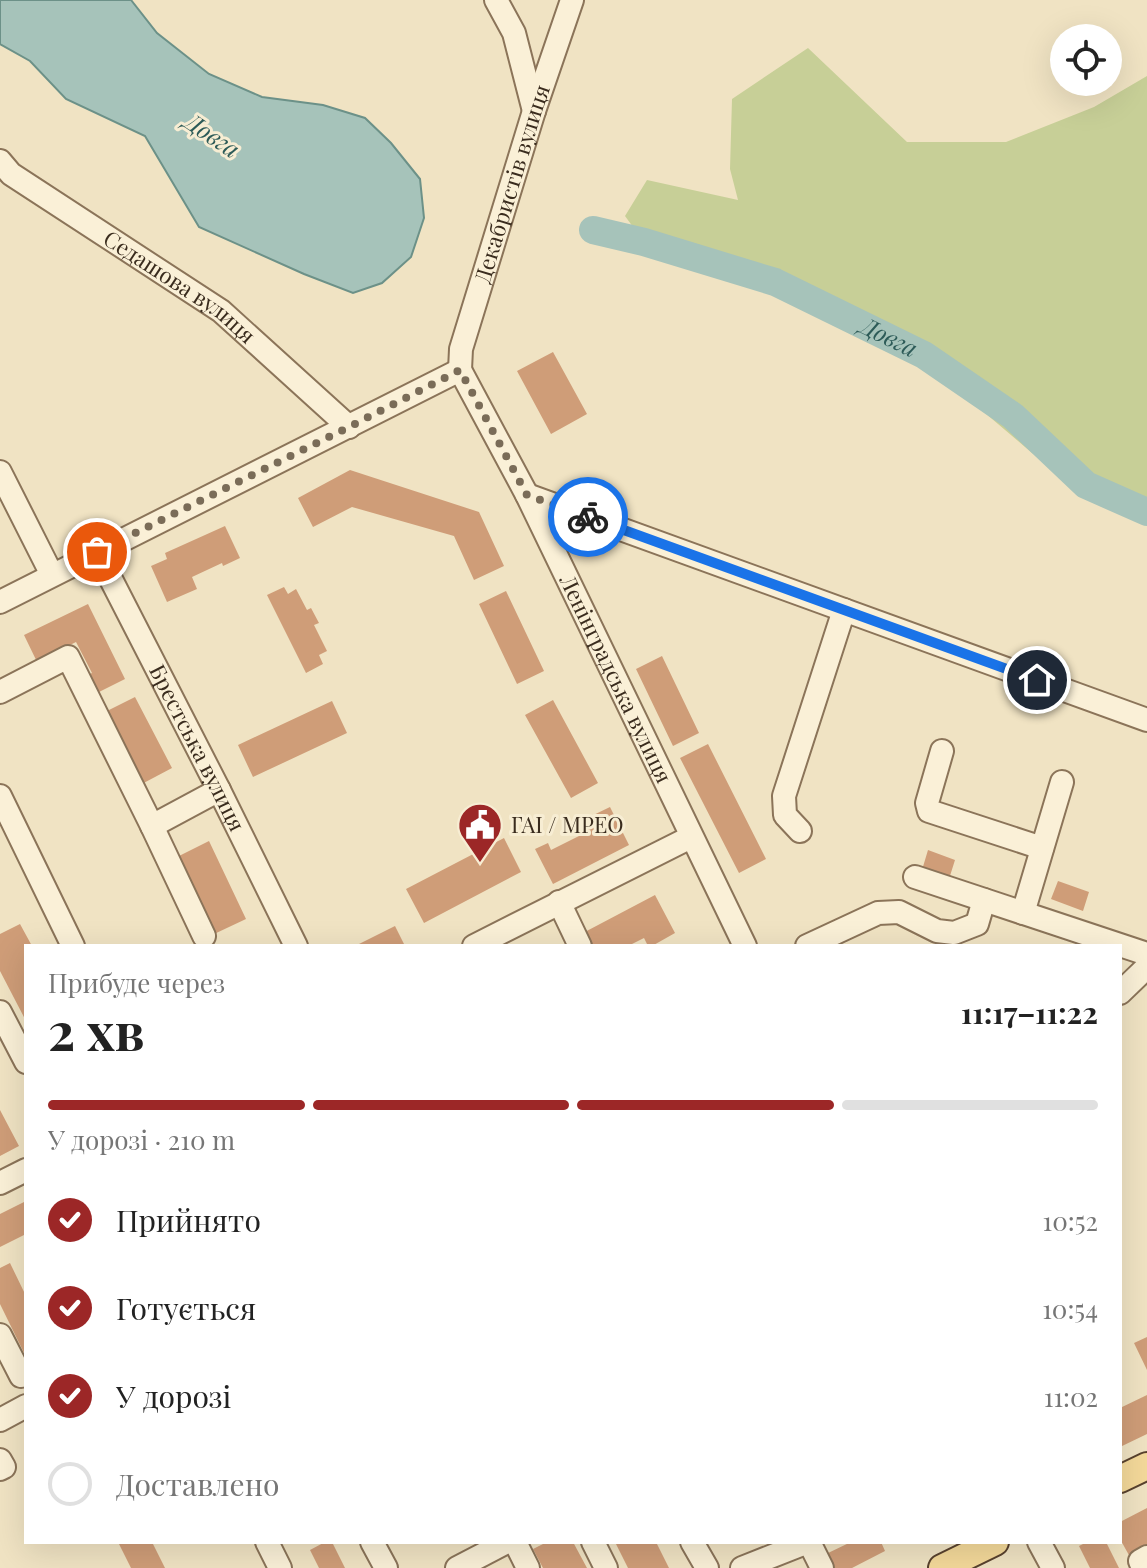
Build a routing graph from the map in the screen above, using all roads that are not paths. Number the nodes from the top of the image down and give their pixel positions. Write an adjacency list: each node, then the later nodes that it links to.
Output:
1 (496, 0): 3 (street)
2 (572, 0): 3 (street, Декабристів вулиця)
3 (534, 111): 5 (street, Декабристів вулиця)
4 (0, 161): 6 (street, Седашова вулиця)
5 (460, 370): 6 (street); 8 (street, Ленінградська вулиця)
6 (349, 427): 9 (street)
7 (0, 472): 10 (street)
8 (527, 495): 12 (street); 21 (street, Ленінградська вулиця)
9 (97, 552): 10 (street); 17 (street, Брестська вулиця)
10 (52, 575): 11 (street)
11 (0, 602)
12 (844, 610): 14 (street); 20 (street)
13 (0, 692): 19 (street)
14 (1147, 720)
15 (942, 751): 22 (street)
16 (1062, 782): 22 (street)
17 (219, 790): 19 (street); 30 (street, Брестська вулиця)
18 (0, 796): 29 (street)
19 (152, 826): 27 (street)
20 (800, 831)
21 (691, 837): 25 (street); 33 (street, Ленінградська вулиця)
22 (1042, 848): 26 (street)
23 (915, 877): 24 (street)
24 (984, 900): 26 (street); 28 (street)
25 (559, 902): 31 (street); 32 (street)
26 (1023, 913): 35 (street)
27 (204, 936)
28 (957, 939): 34 (street)
29 (72, 944)
30 (295, 944)
31 (478, 944)
32 (579, 944)
33 (744, 944)
34 (811, 944)
35 (1117, 944)
36 (1122, 946): 37 (street)
37 (1147, 954)
38 (1147, 967): 39 (street)
39 (1122, 991)
40 (0, 1012): 41 (street)
41 (24, 1058)
42 (24, 1171): 43 (street)
43 (0, 1183)
44 (0, 1335): 45 (street)
45 (24, 1379)
46 (24, 1407): 47 (street)
47 (0, 1420)
48 (0, 1460): 50 (street)
49 (1147, 1466): 51 (main road)
50 (0, 1469)
51 (1122, 1478)
52 (268, 1544): 63 (street)
53 (373, 1544): 64 (street)
54 (503, 1544): 65 (street)
55 (516, 1544): 66 (street)
56 (594, 1544): 67 (street)
57 (693, 1544): 68 (street)
58 (804, 1544): 69 (street)
59 (810, 1544): 70 (street)
60 (991, 1544): 71 (main road)
61 (1040, 1544): 72 (street)
62 (1147, 1557): 73 (street)
63 (280, 1568)
64 (386, 1568)
65 (457, 1568)
66 (528, 1568)
67 (606, 1568)
68 (707, 1568)
69 (742, 1568)
70 (822, 1568)
71 (942, 1568)
72 (1053, 1568)
73 (1143, 1568)

